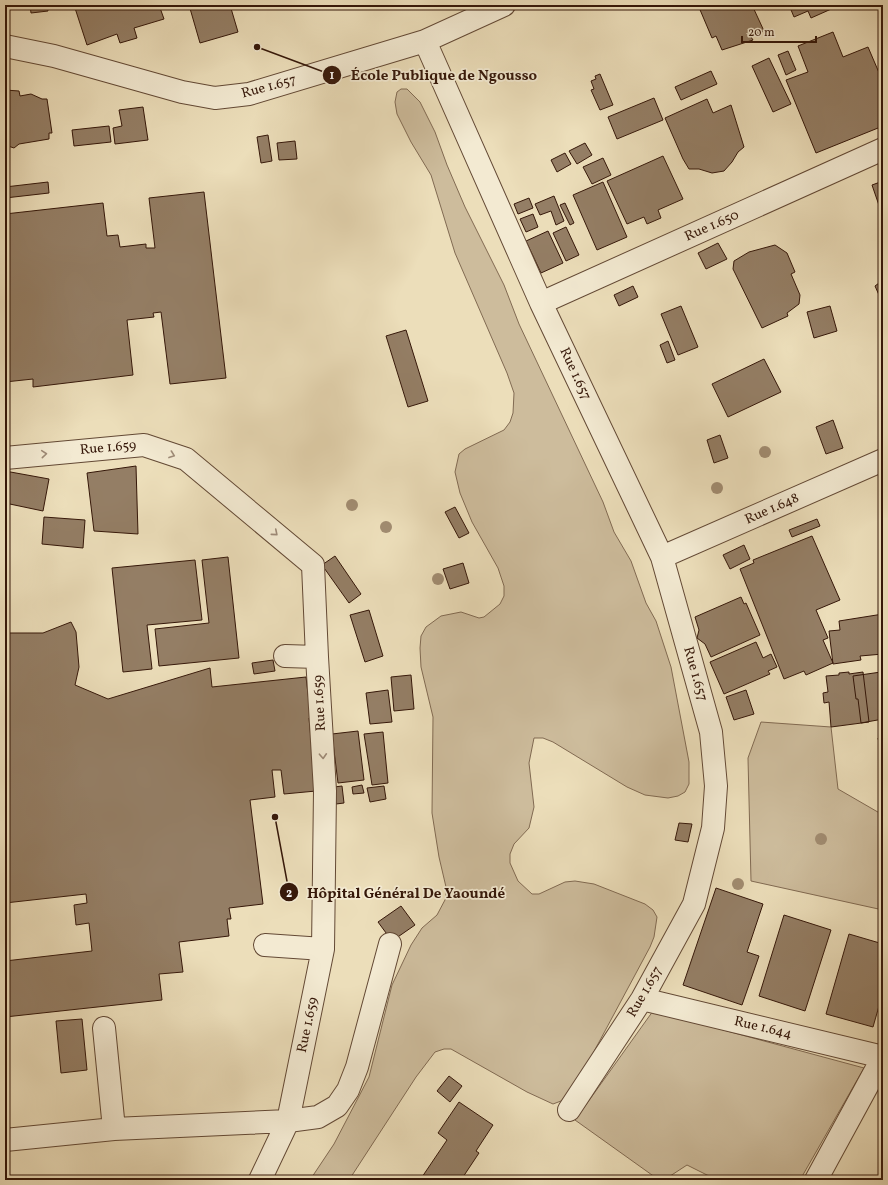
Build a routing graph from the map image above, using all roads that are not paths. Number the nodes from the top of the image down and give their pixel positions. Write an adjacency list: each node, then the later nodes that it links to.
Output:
1 (504, 5): 2 (street)
2 (425, 41): 3 (street, Rue 1.657); 5 (street, Rue 1.657)
3 (5, 46)
4 (883, 149): 5 (street, Rue 1.650)
5 (541, 303): 8 (street, Rue 1.657)
6 (5, 458): 10 (street, Rue 1.659, one-way to 10)
7 (883, 460): 8 (street, Rue 1.648)
8 (662, 557): 14 (street, Rue 1.657)
9 (285, 656): 10 (street)
10 (317, 657): 13 (street, Rue 1.659, one-way to 13)
11 (390, 944): 18 (street)
12 (265, 945): 13 (street)
13 (324, 950): 18 (street, Rue 1.659)
14 (642, 999): 16 (street, Rue 1.644); 17 (street, Rue 1.657)
15 (104, 1028): 19 (street)
16 (883, 1057): 22 (street)
17 (569, 1110)
18 (288, 1121): 19 (street); 21 (street, Rue 1.659)
19 (114, 1129): 20 (street)
20 (5, 1140)
21 (260, 1180)
22 (816, 1180)

